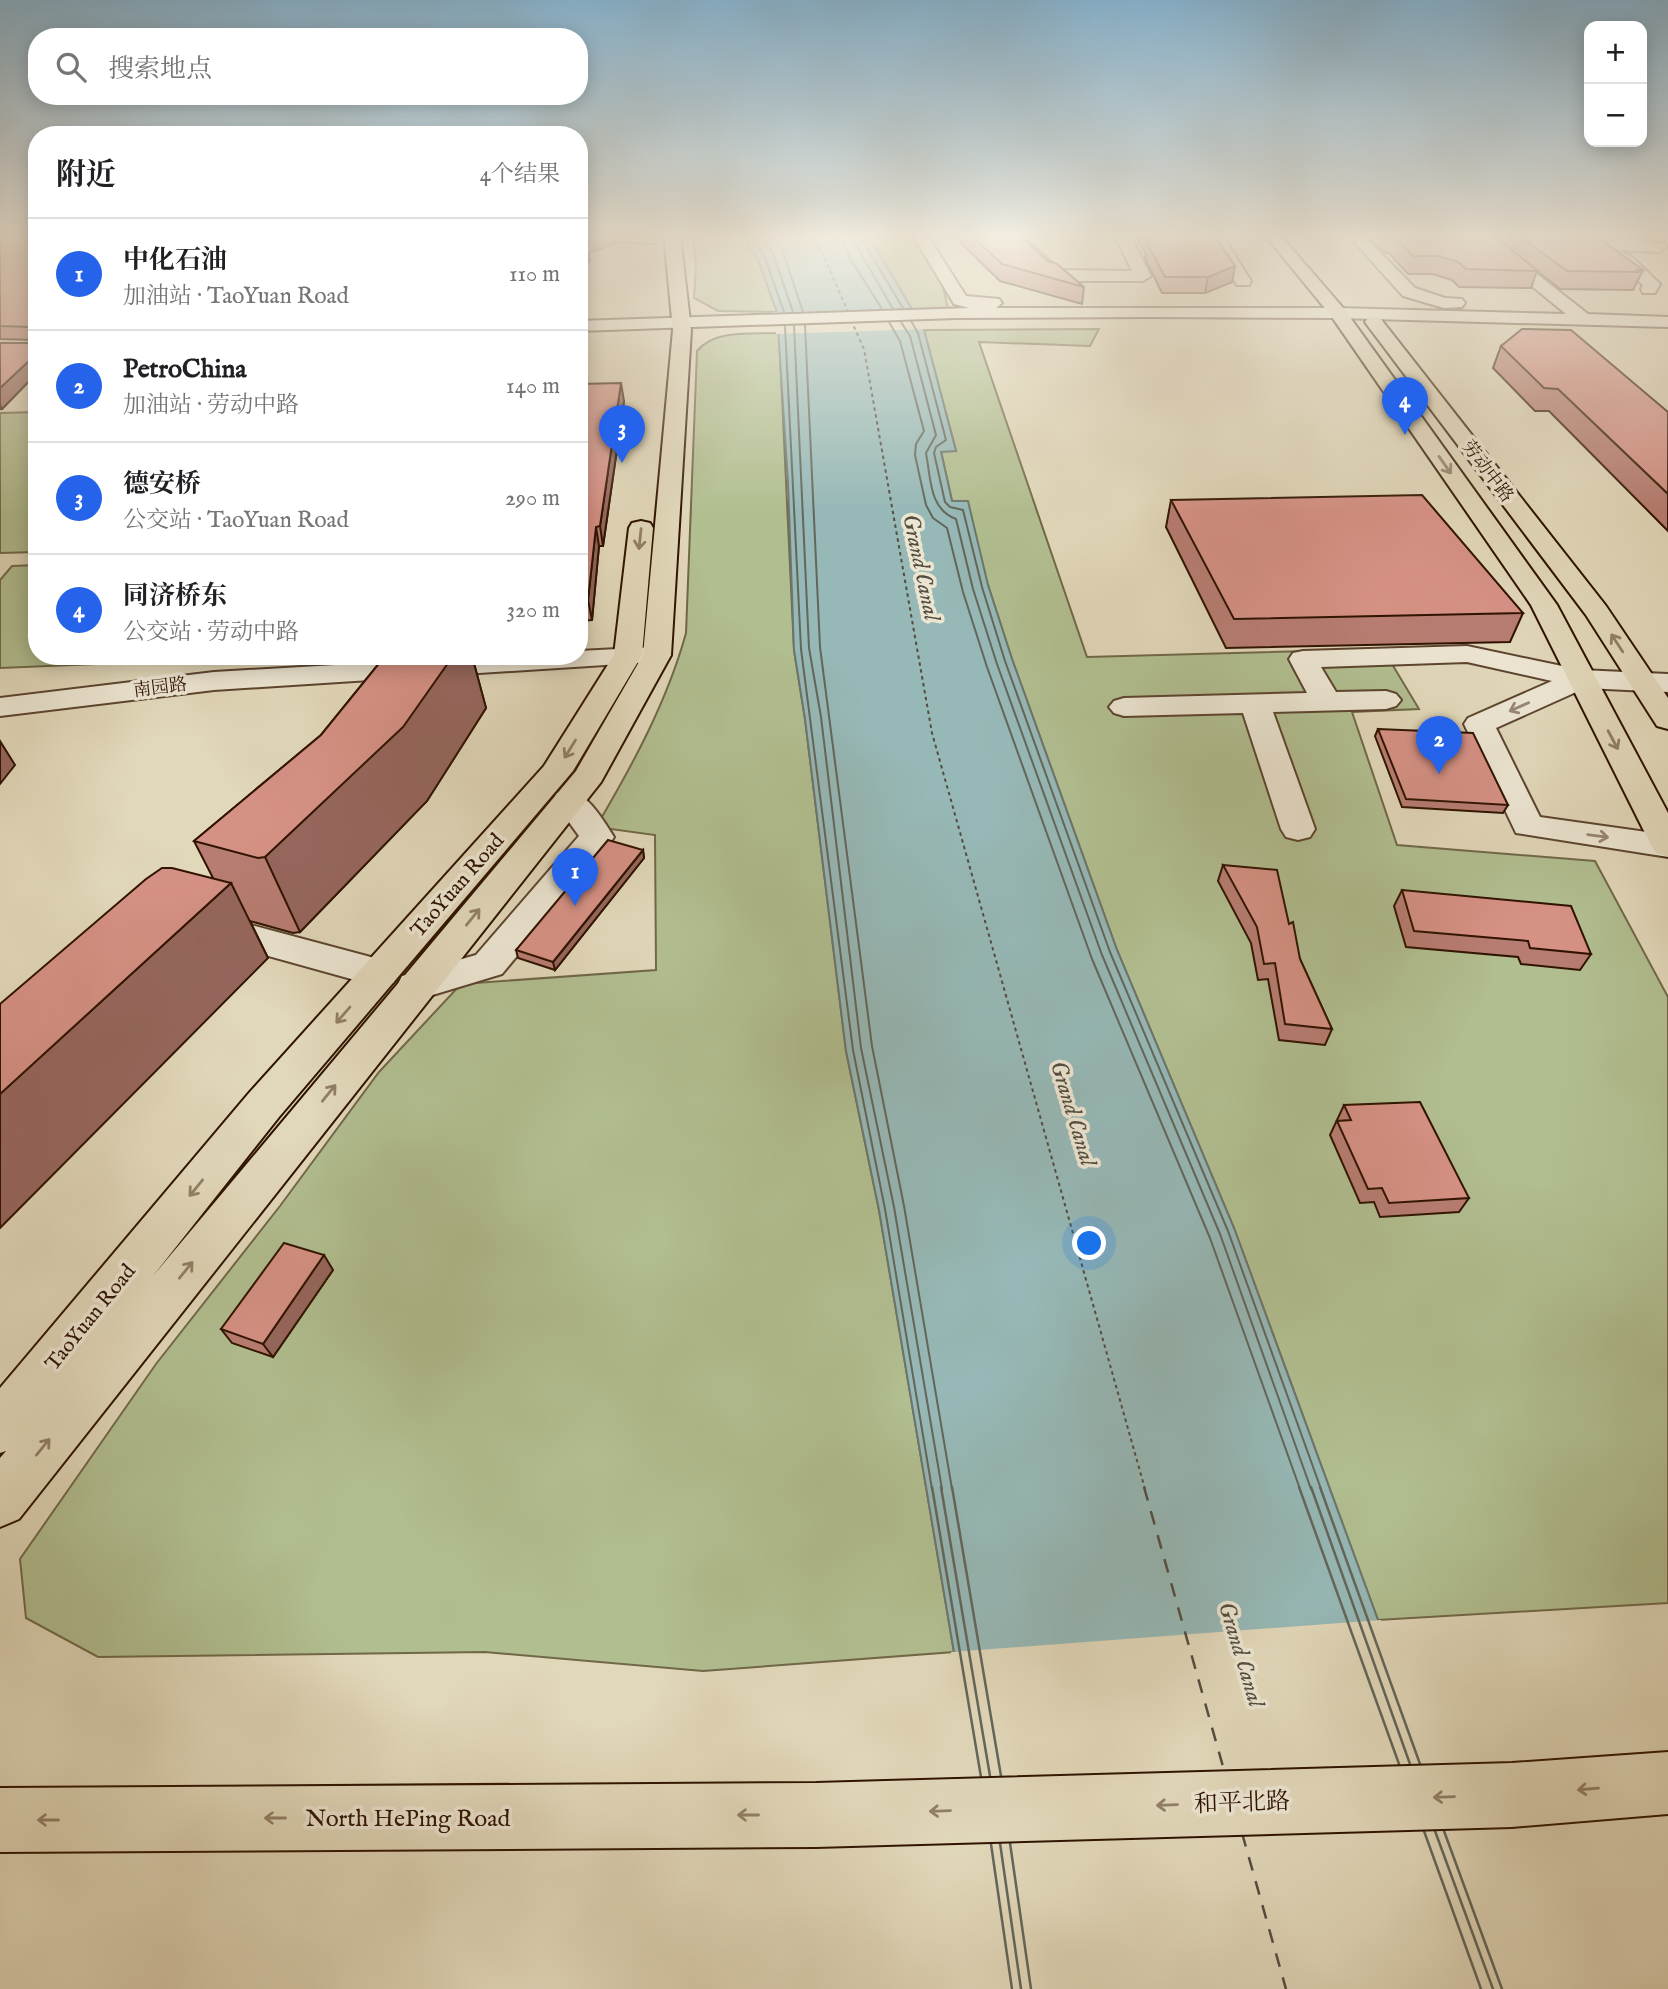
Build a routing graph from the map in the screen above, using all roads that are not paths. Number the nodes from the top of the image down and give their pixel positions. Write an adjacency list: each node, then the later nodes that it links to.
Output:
1 (684, 328): 4 (main road, TaoYuan Road)
2 (1356, 328): 7 (main road, 劳动中路, one-way to 7)
3 (1379, 328): 8 (main road, 劳动中路, one-way to 3)
4 (642, 655): 5 (street, 南园路); 18 (main road, TaoYuan Road, one-way to 18); 20 (main road, TaoYuan Road, one-way to 4)
5 (588, 658)
6 (477, 665): 12 (street, 南园路)
7 (1581, 679): 8 (street); 10 (street); 16 (main road, 劳动中路, one-way to 16); 16 (street, one-way to 16)
8 (1656, 683): 14 (main road, 劳动中路)
9 (1386, 700): 10 (street)
10 (1326, 702): 11 (street)
11 (1255, 704): 13 (street); 15 (street)
12 (0, 707)
13 (1124, 707)
14 (1668, 720)
15 (1298, 829)
16 (1668, 846)
17 (177, 929): 18 (street)
18 (380, 973): 19 (main road, TaoYuan Road, one-way to 19)
19 (0, 1428)
20 (0, 1500)
21 (1664, 1781): 22 (main road, 和平北路, one-way to 22)
22 (816, 1815): 23 (main road, North HePing Road, one-way to 23)
23 (0, 1820)

